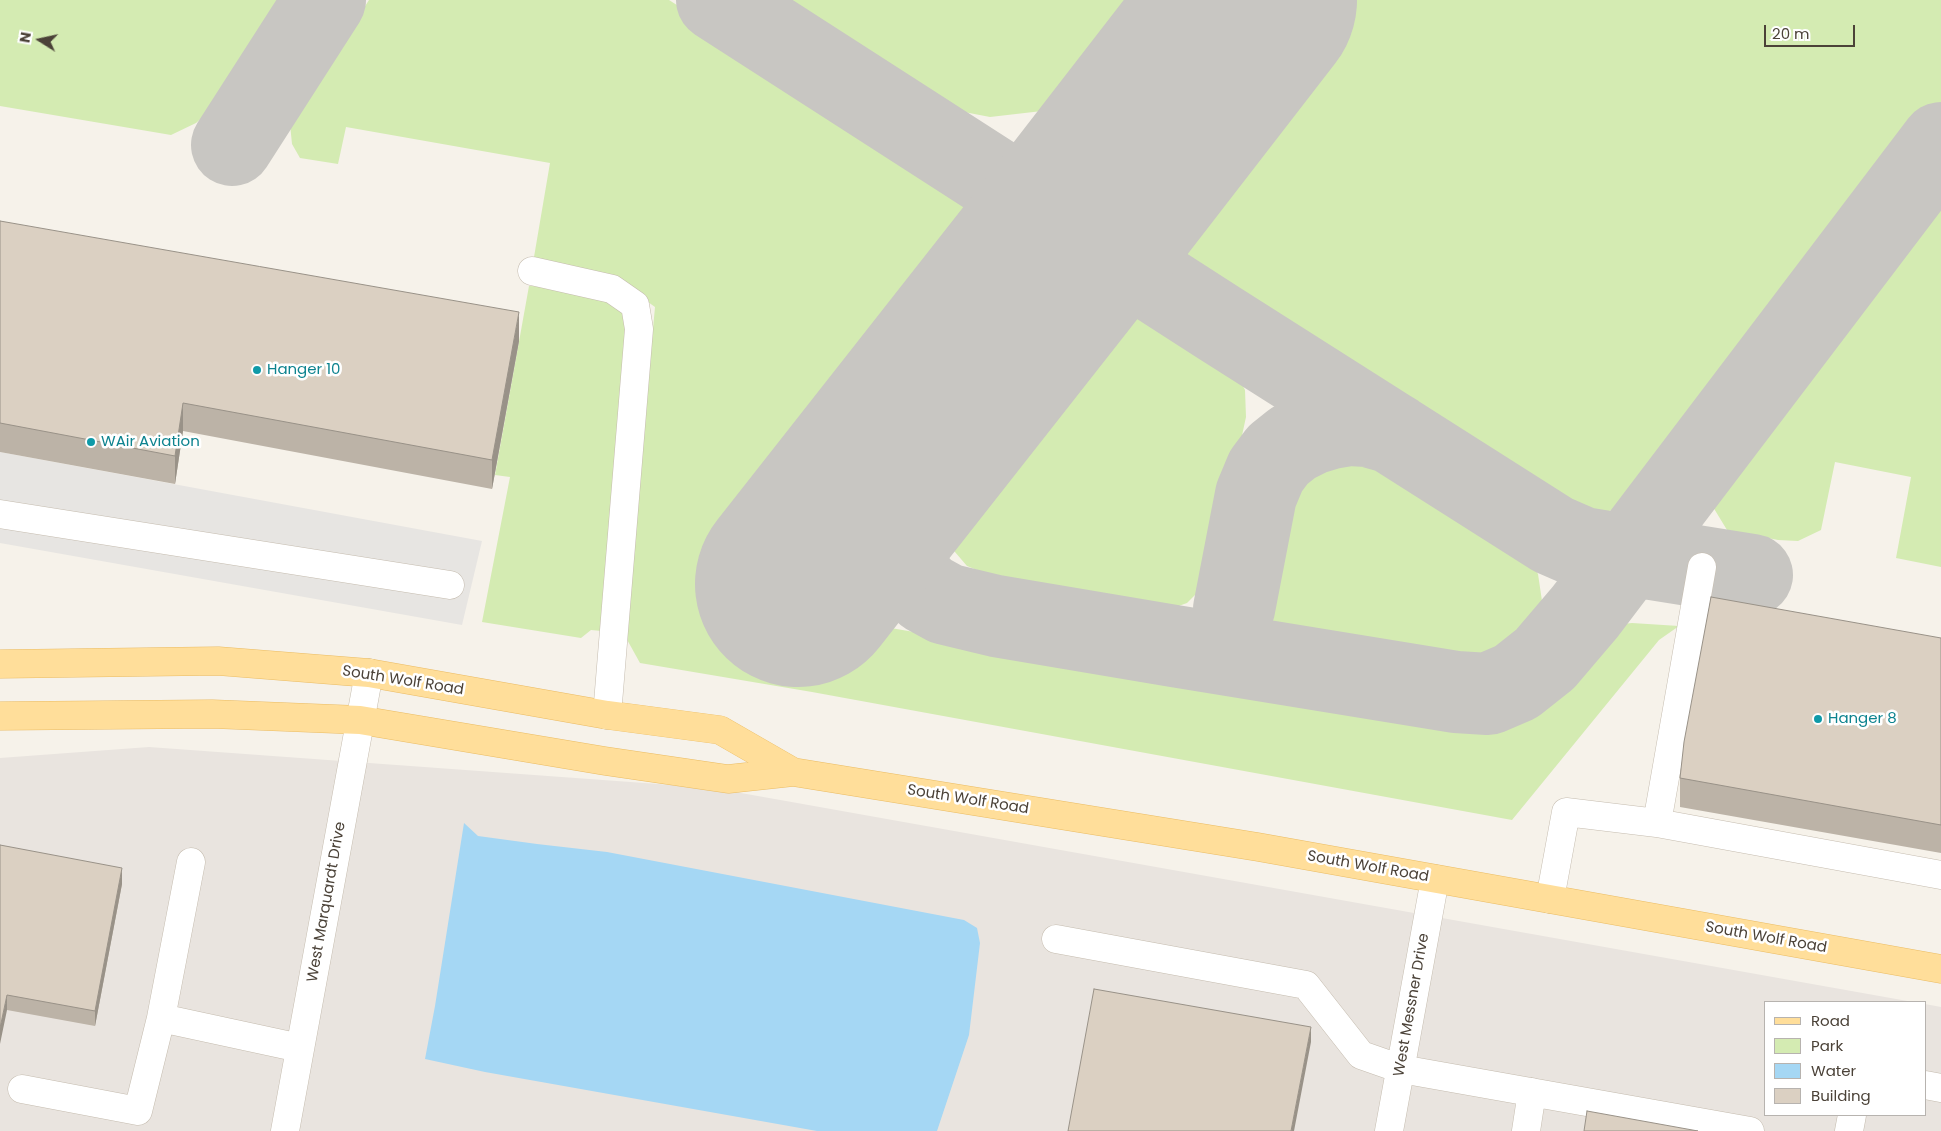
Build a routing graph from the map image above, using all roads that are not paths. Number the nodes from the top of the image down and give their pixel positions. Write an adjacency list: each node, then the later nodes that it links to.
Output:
1 (532, 271): 7 (street)
2 (0, 514): 4 (street)
3 (1702, 567): 11 (street)
4 (450, 585)
5 (0, 664): 6 (main road, South Wolf Road)
6 (368, 673): 7 (main road, South Wolf Road); 9 (street, West Marquardt Drive)
7 (607, 715): 10 (main road, South Wolf Road)
8 (0, 716): 9 (main road, South Wolf Road)
9 (360, 720): 10 (main road, South Wolf Road); 19 (street, West Marquardt Drive)
10 (793, 772): 14 (main road, South Wolf Road)
11 (1657, 823): 13 (street); 15 (street)
12 (191, 862): 18 (street)
13 (1941, 876)
14 (1435, 879): 15 (main road, South Wolf Road); 20 (street, West Messner Drive)
15 (1550, 900): 17 (main road, South Wolf Road)
16 (1056, 939): 20 (street)
17 (1941, 970)
18 (161, 1018): 19 (street); 23 (street)
19 (300, 1048): 26 (street, West Marquardt Drive)
20 (1401, 1069): 24 (street); 27 (street, West Messner Drive)
21 (1926, 1085): 22 (street)
22 (1941, 1088)
23 (22, 1089)
24 (1532, 1092): 28 (street); 29 (street)
25 (1852, 1116): 30 (street)
26 (285, 1131)
27 (1389, 1131)
28 (1526, 1131)
29 (1750, 1131)
30 (1849, 1131)

